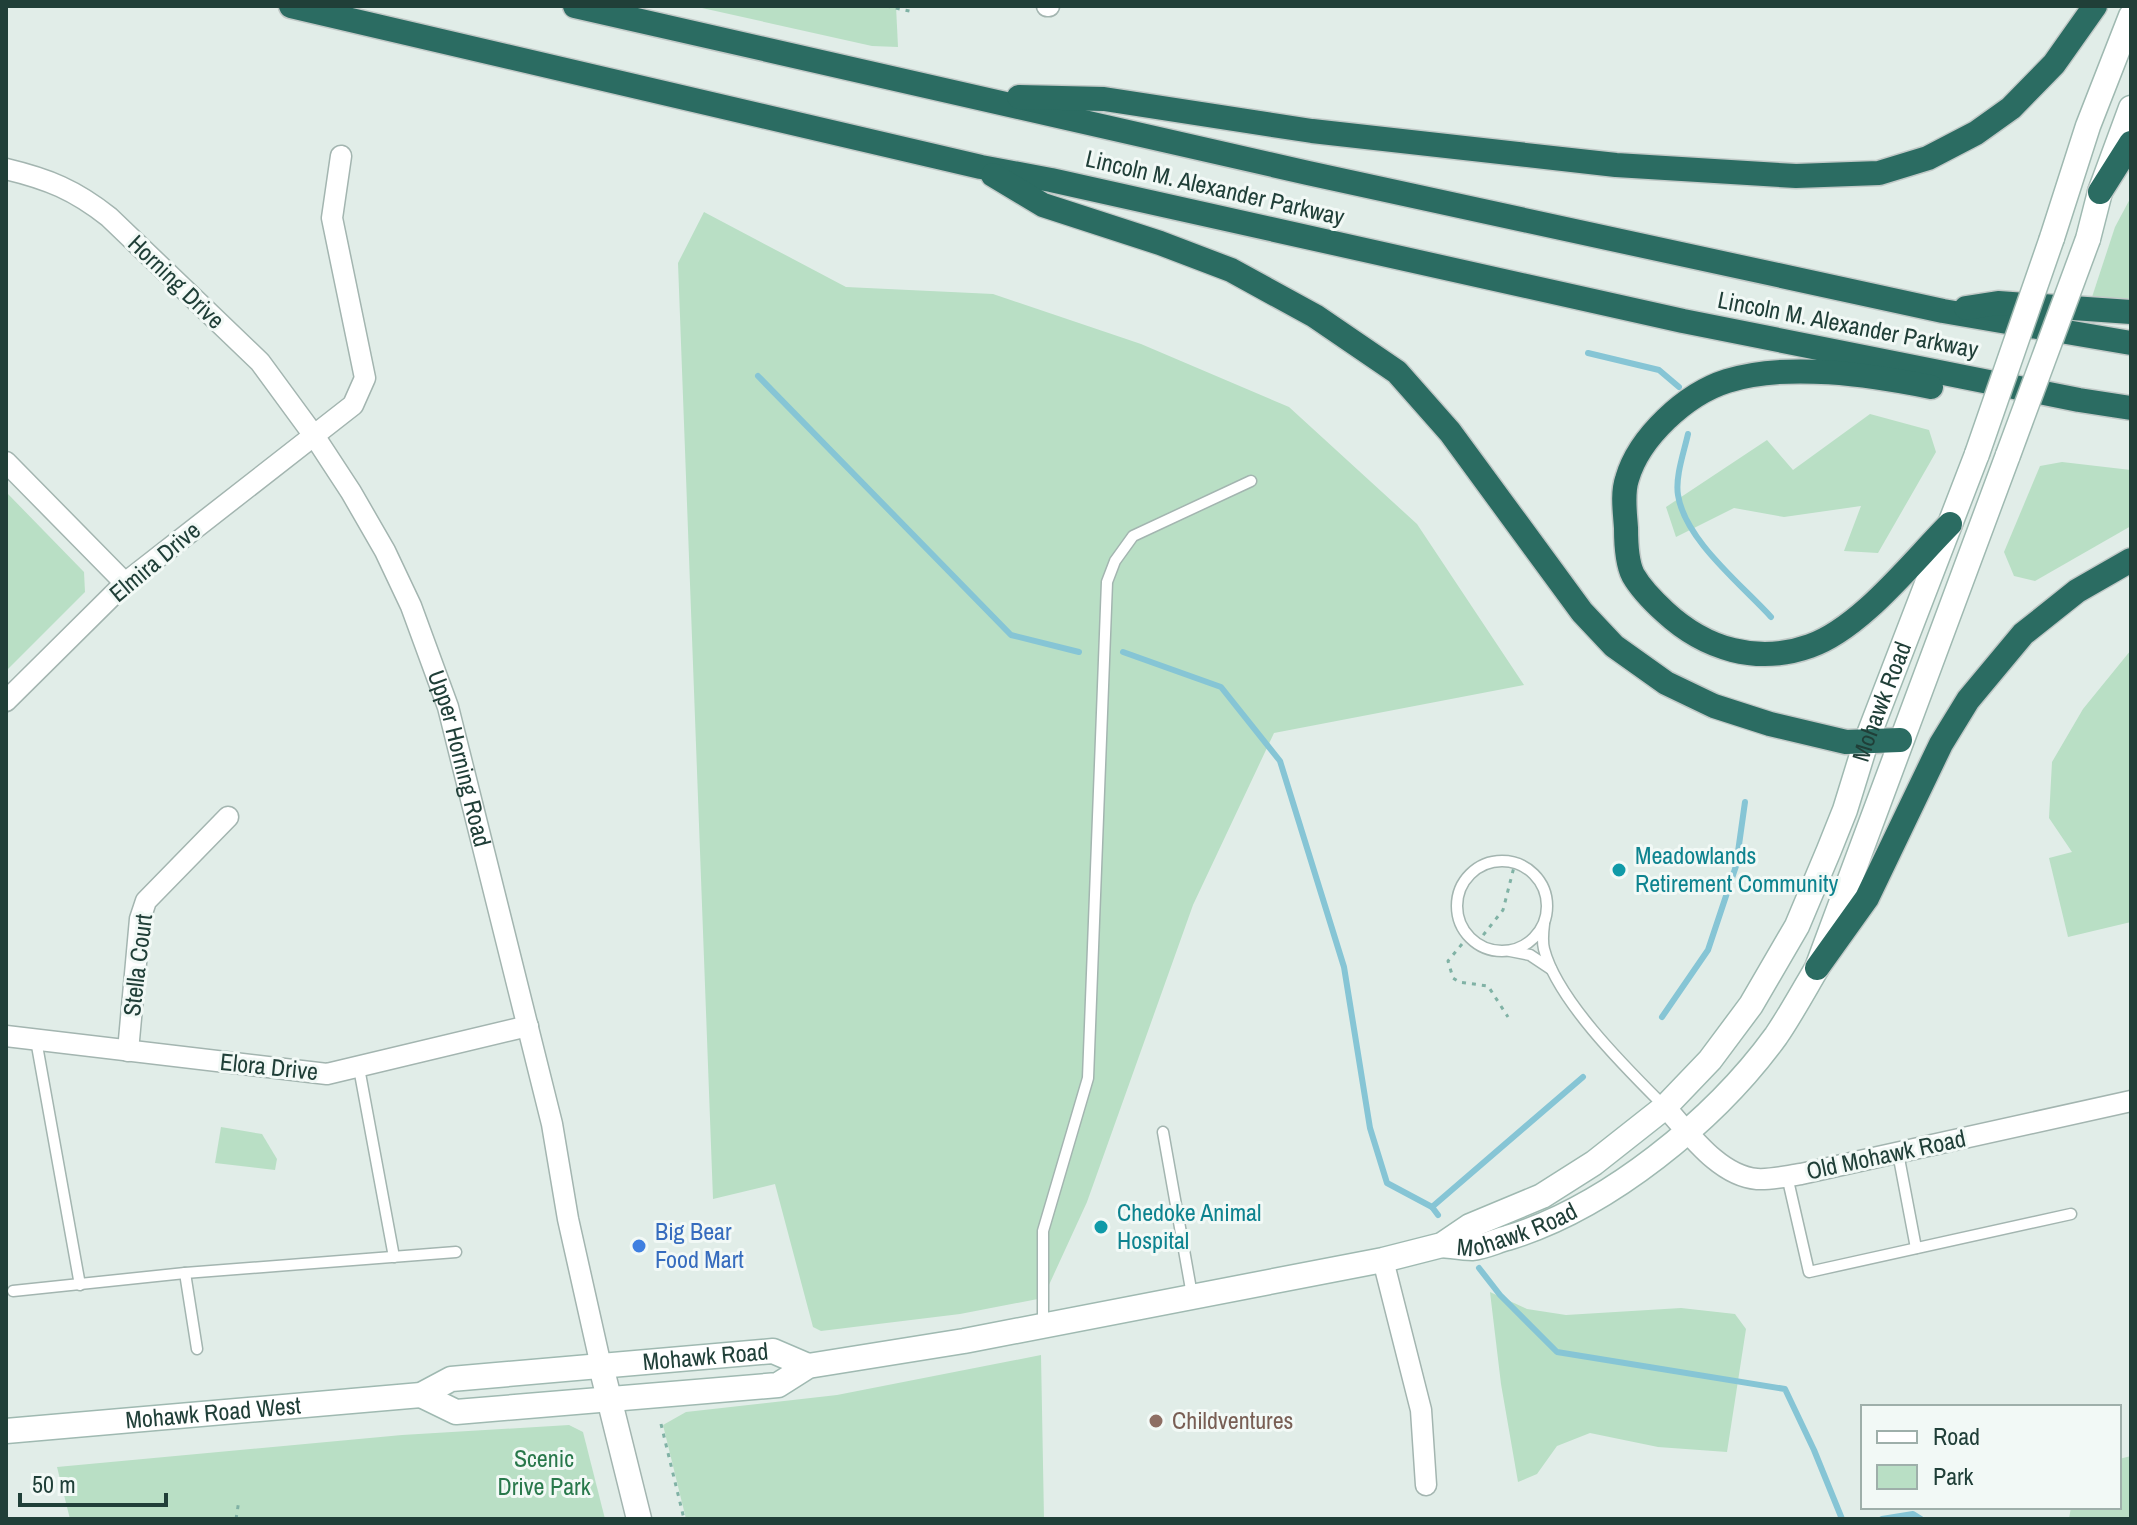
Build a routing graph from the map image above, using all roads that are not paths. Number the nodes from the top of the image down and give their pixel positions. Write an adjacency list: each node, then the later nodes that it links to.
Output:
1 (291, 6): 9 (highway, Lincoln M. Alexander Parkway)
2 (575, 6): 5 (highway, Lincoln M. Alexander Parkway)
3 (2095, 6): 5 (highway)
4 (2131, 16): 20 (main road, Mohawk Road, bridge)
5 (965, 96): 12 (highway, Lincoln M. Alexander Parkway)
6 (2131, 108): 11 (main road, Mohawk Road)
7 (2131, 143): 11 (highway)
8 (341, 156): 17 (street)
9 (981, 167): 15 (highway, Lincoln M. Alexander Parkway); 25 (highway)
10 (6, 169): 17 (street, Horning Drive)
11 (2100, 192): 24 (main road, Mohawk Road, bridge)
12 (1943, 311): 13 (highway); 14 (highway, Lincoln M. Alexander Parkway)
13 (2131, 312)
14 (2131, 343)
15 (2079, 400): 16 (highway, Lincoln M. Alexander Parkway); 20 (highway)
16 (2131, 408)
17 (315, 437): 22 (street, Elmira Drive); 31 (street, Upper Horning Road)
18 (6, 462): 22 (street)
19 (1251, 481): 52 (lane)
20 (1950, 524): 25 (main road, Mohawk Road)
21 (2131, 560): 29 (highway)
22 (125, 583): 23 (street, Elmira Drive)
23 (6, 701)
24 (1900, 740): 25 (highway); 29 (main road, Mohawk Road)
25 (1866, 742): 37 (main road, Mohawk Road)
26 (228, 817): 34 (street, Stella Court)
27 (1544, 922): 28 (lane); 28 (lane); 30 (lane)
28 (1508, 951): 30 (lane)
29 (1817, 968): 38 (main road, Mohawk Road)
30 (1551, 969): 37 (lane)
31 (528, 1026): 35 (street, Elora Drive); 54 (street, Upper Horning Road)
32 (6, 1036): 33 (street, Elora Drive)
33 (35, 1038): 34 (street, Elora Drive); 49 (lane)
34 (128, 1051): 35 (street, Elora Drive)
35 (359, 1068): 46 (lane)
36 (2131, 1101): 40 (street, Old Mohawk Road)
37 (1665, 1107): 38 (street, Old Mohawk Road); 43 (main road, Mohawk Road)
38 (1687, 1131): 41 (street, Old Mohawk Road); 43 (main road, Mohawk Road)
39 (1163, 1132): 51 (lane)
40 (1898, 1153): 41 (street, Old Mohawk Road); 44 (lane)
41 (1787, 1176): 44 (lane)
42 (2071, 1214): 44 (lane)
43 (1442, 1245): 47 (main road, Mohawk Road)
44 (1916, 1248)
45 (456, 1252): 46 (lane)
46 (394, 1257): 48 (lane)
47 (1383, 1260): 51 (main road, Mohawk Road); 59 (street)
48 (185, 1273): 49 (lane); 53 (lane)
49 (80, 1285): 50 (lane)
50 (13, 1291)
51 (1192, 1297): 52 (main road, Mohawk Road)
52 (1043, 1326): 55 (main road, Mohawk Road)
53 (197, 1349)
54 (601, 1366): 55 (main road, Mohawk Road); 56 (main road, Mohawk Road West); 57 (main road, Upper Horning Road)
55 (808, 1366): 57 (main road, Mohawk Road)
56 (421, 1395): 57 (main road); 58 (main road, Mohawk Road West)
57 (610, 1400): 60 (main road, Upper Horning Road)
58 (6, 1431)
59 (1426, 1485)
60 (639, 1519)

